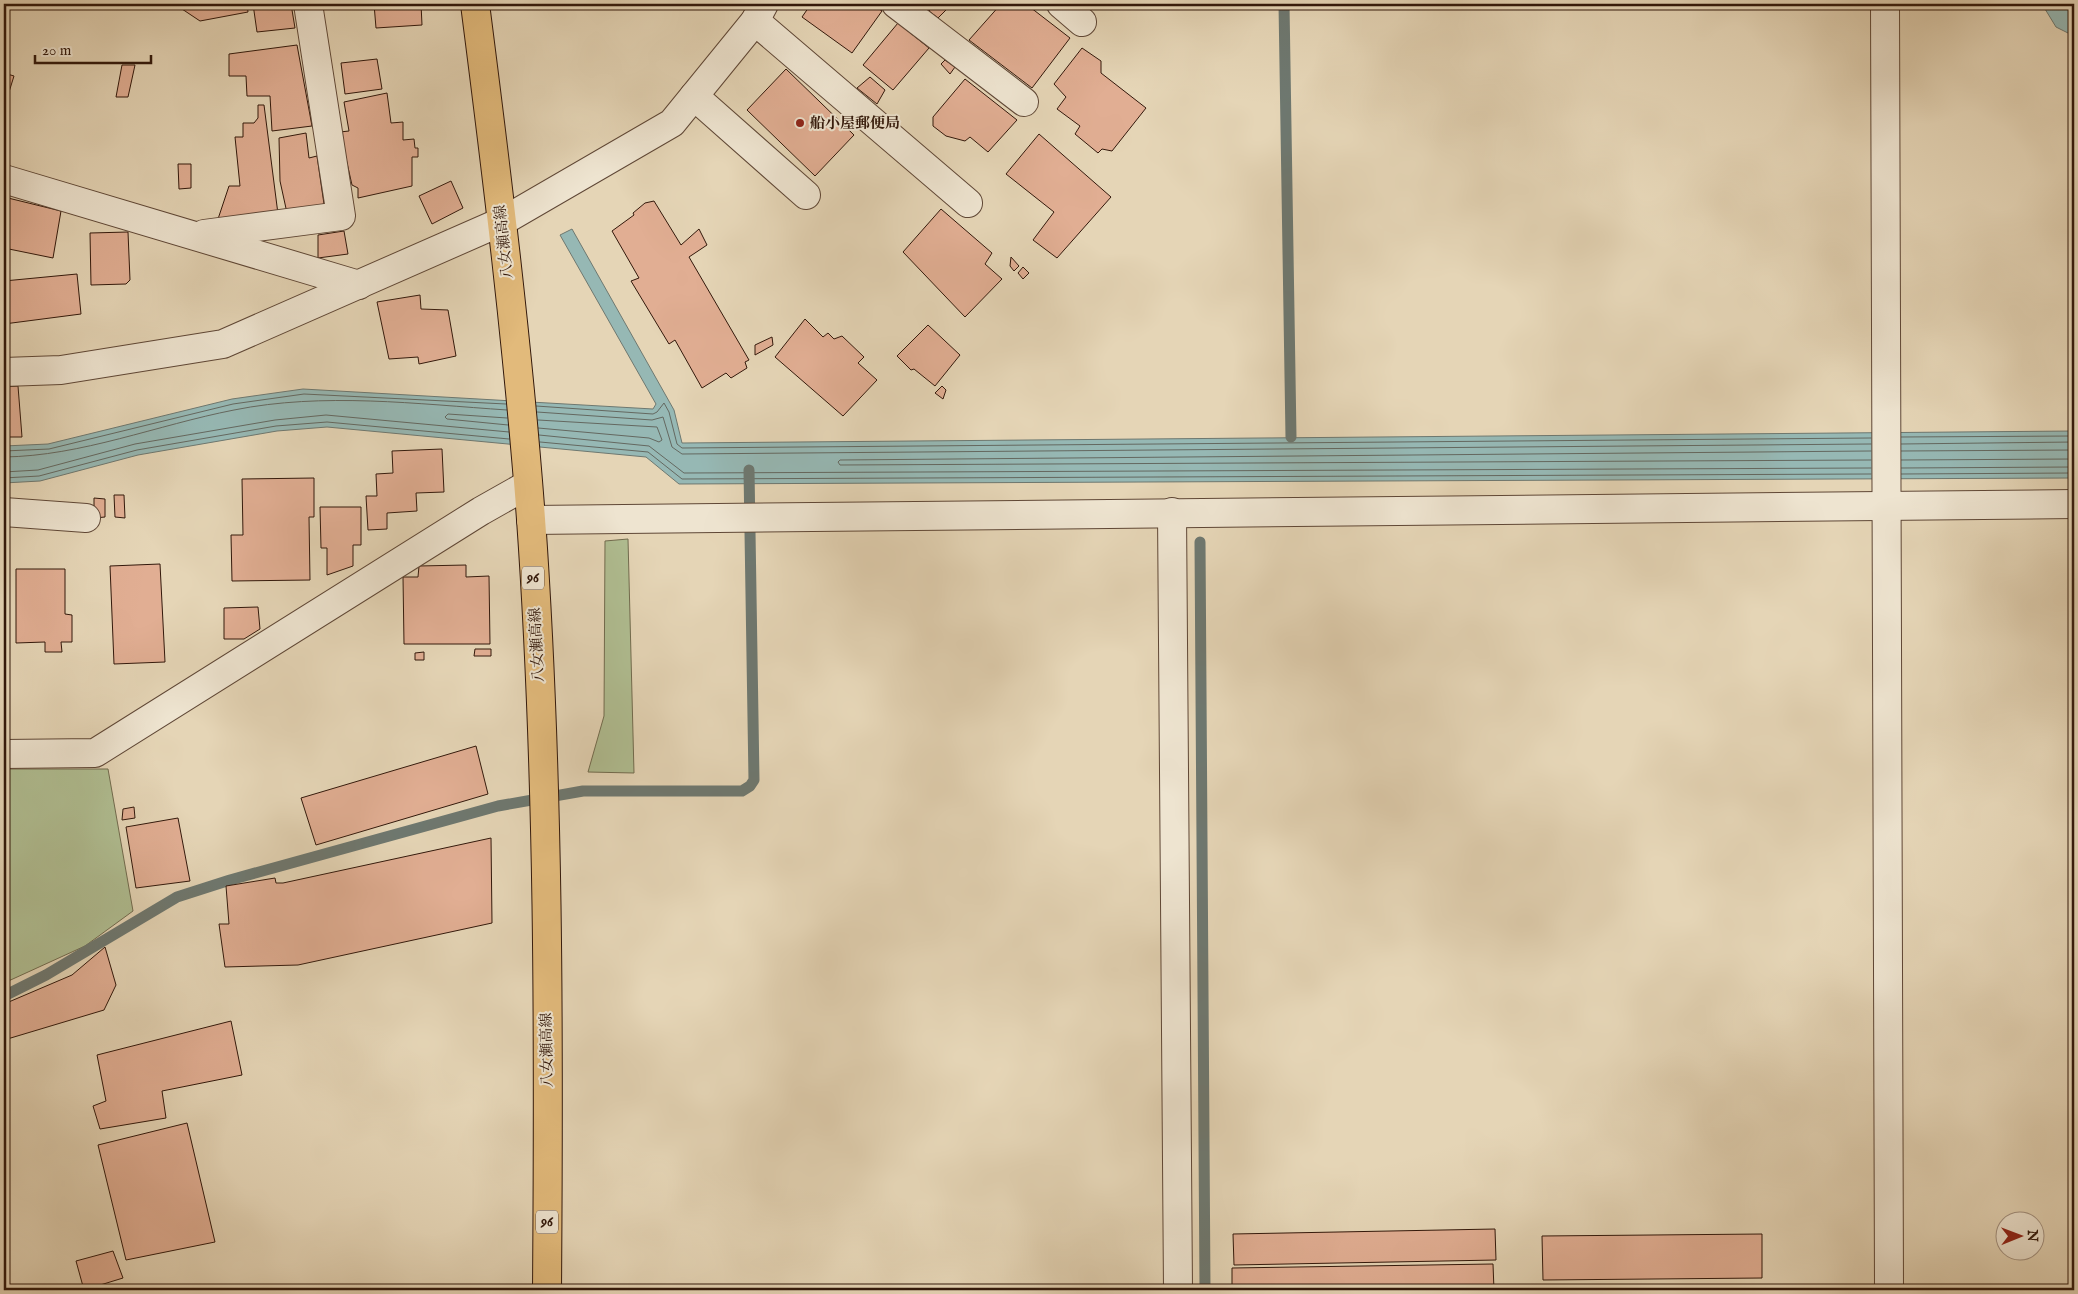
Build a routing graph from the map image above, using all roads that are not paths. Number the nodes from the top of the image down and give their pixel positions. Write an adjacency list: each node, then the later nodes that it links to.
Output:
1 (308, 4): 14 (street)
2 (475, 4): 13 (main road, 八女瀬高線 / 96)
3 (896, 4): 9 (street)
4 (1061, 4): 7 (street)
5 (1884, 4): 19 (street)
6 (759, 12): 8 (street); 12 (street)
7 (1082, 22)
8 (694, 96): 11 (street); 13 (street)
9 (1024, 102)
10 (4, 179): 14 (street)
11 (806, 195)
12 (968, 203)
13 (503, 221): 15 (street); 17 (main road, 八女瀬高線 / 96)
14 (192, 235): 15 (street)
15 (359, 285): 16 (street)
16 (4, 372)
17 (527, 485): 23 (main road, 八女瀬高線 / 96); 24 (street)
18 (2074, 504): 19 (street)
19 (1888, 505): 21 (street); 27 (street)
20 (4, 512): 22 (street)
21 (1172, 512): 23 (street); 26 (street)
22 (86, 518)
23 (531, 520): 25 (main road, 八女瀬高線 / 96)
24 (4, 754)
25 (547, 1290)
26 (1178, 1290)
27 (1889, 1290)

